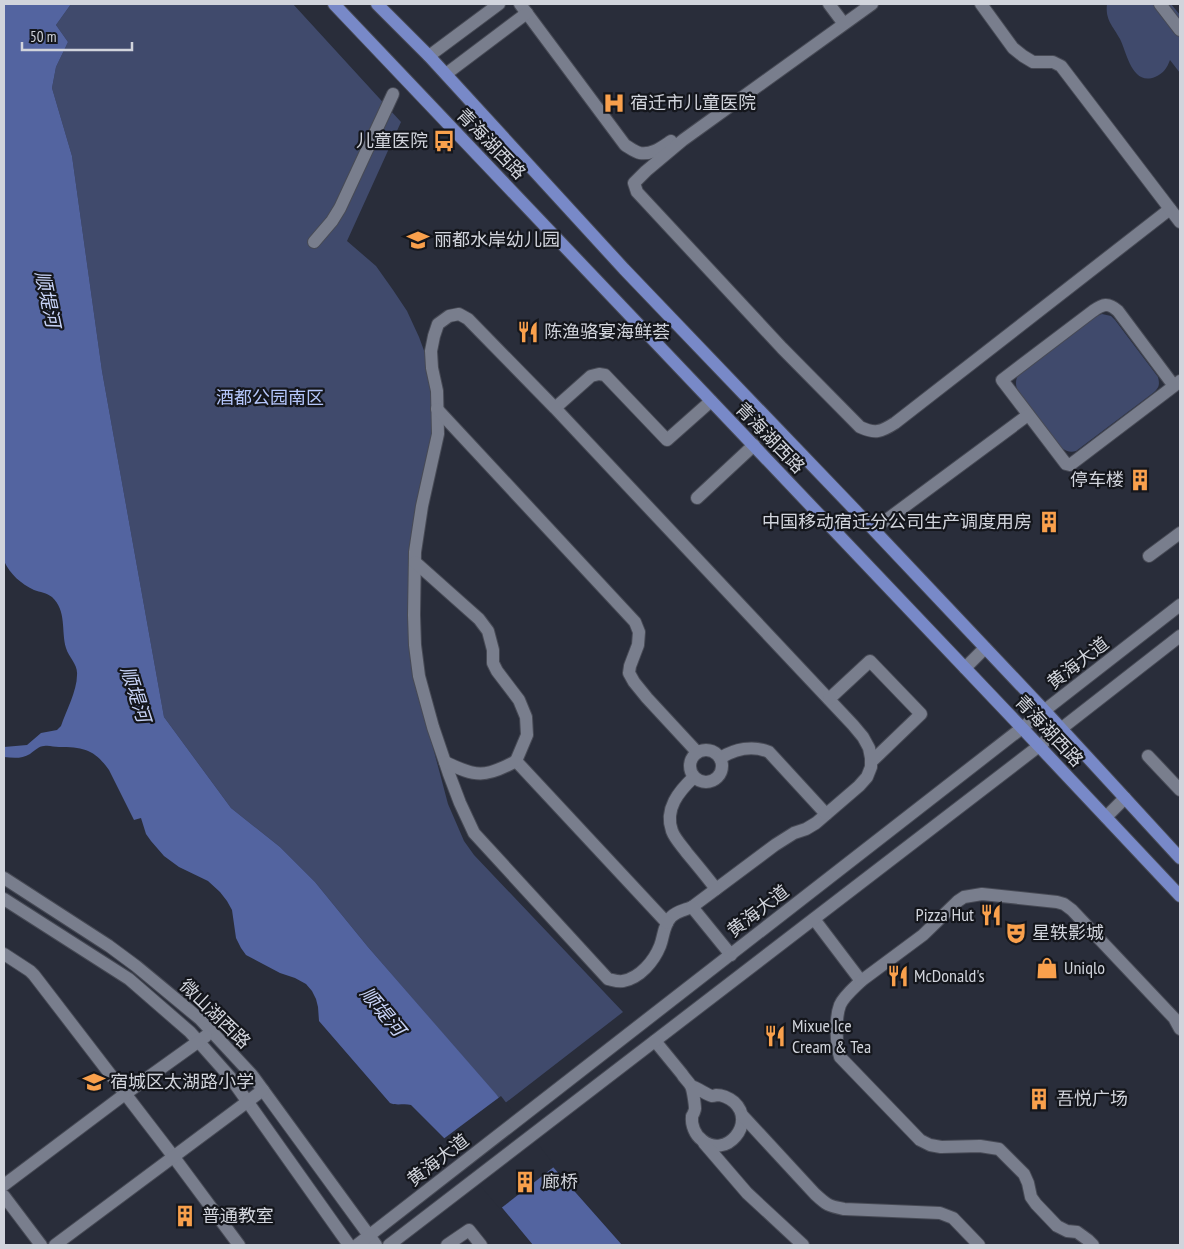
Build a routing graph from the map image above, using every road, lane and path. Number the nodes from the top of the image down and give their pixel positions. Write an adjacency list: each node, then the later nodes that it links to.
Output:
1 (334, 4): 19 (main road, 青海湖西路)
2 (378, 4): 12 (main road, 青海湖西路)
3 (499, 4): 12 (street)
4 (829, 4): 10 (street)
5 (864, 4): 10 (street)
6 (872, 4): 15 (street)
7 (981, 4): 15 (street)
8 (1160, 4): 11 (street)
9 (524, 8): 10 (street); 13 (street)
10 (842, 20)
11 (1180, 30)
12 (429, 56): 13 (main road, 青海湖西路)
13 (446, 74): 31 (main road, 青海湖西路)
14 (393, 94): 17 (street)
15 (1170, 209): 16 (street)
16 (1180, 222)
17 (314, 242)
18 (1177, 384): 22 (street); 22 (street)
19 (711, 401): 20 (street); 23 (main road, 青海湖西路)
20 (555, 408): 21 (street); 33 (street)
21 (437, 409): 28 (street); 38 (street)
22 (1028, 415): 25 (street)
23 (754, 446): 24 (street); 32 (main road, 青海湖西路)
24 (698, 498)
25 (885, 521)
26 (1180, 533): 27 (street)
27 (1149, 556)
28 (415, 562): 41 (street); 42 (street)
29 (1180, 605): 34 (street, 黄海大道)
30 (1180, 636): 36 (street)
31 (986, 648): 32 (street); 34 (main road, 青海湖西路)
32 (965, 668): 35 (main road, 青海湖西路)
33 (829, 699): 43 (street); 43 (street)
34 (1045, 711): 35 (street, 黄海大道); 36 (main road, 青海湖西路)
35 (1022, 728): 37 (main road, 青海湖西路); 58 (street, 黄海大道)
36 (1061, 728): 37 (street); 46 (main road, 青海湖西路)
37 (1039, 746): 48 (main road, 青海湖西路); 55 (street)
38 (697, 752): 40 (street); 44 (street)
39 (1148, 756): 45 (street)
40 (720, 758): 44 (street); 47 (street)
41 (516, 761): 42 (street); 56 (street)
42 (445, 762): 56 (street)
43 (871, 762): 47 (street)
44 (694, 777): 51 (street)
45 (1180, 790)
46 (1125, 798): 48 (street); 49 (main road, 青海湖西路)
47 (826, 814): 51 (street)
48 (1106, 817): 52 (main road, 青海湖西路)
49 (1180, 858)
50 (4, 878): 61 (street, 微山湖西路)
51 (716, 889): 54 (street)
52 (1180, 896)
53 (4, 899): 62 (street, 微山湖西路)
54 (692, 907): 56 (street); 58 (street)
55 (814, 919): 59 (street); 63 (street)
56 (667, 923)
57 (4, 954): 66 (street)
58 (731, 955): 73 (street, 黄海大道)
59 (861, 981): 60 (street); 85 (street)
60 (1180, 1029)
61 (212, 1031): 62 (street); 65 (street, 微山湖西路)
62 (199, 1041): 66 (street); 67 (street, 微山湖西路)
63 (655, 1041): 64 (street); 75 (street)
64 (691, 1086): 68 (street); 69 (street)
65 (263, 1090): 67 (street); 74 (street, 微山湖西路)
66 (125, 1094): 70 (street); 71 (street)
67 (247, 1101): 70 (street); 79 (street, 微山湖西路)
68 (742, 1114): 69 (street); 84 (street)
69 (702, 1140): 83 (street)
70 (173, 1156): 77 (street); 78 (street)
71 (4, 1185)
72 (4, 1196): 76 (street)
73 (384, 1224): 74 (street, 黄海大道); 75 (street)
74 (373, 1240): 80 (street, 黄海大道)
75 (395, 1244)
76 (41, 1245)
77 (55, 1245)
78 (239, 1245)
79 (349, 1245)
80 (357, 1245)
81 (447, 1245): 82 (street)
82 (481, 1245)
83 (803, 1245)
84 (979, 1245)
85 (1093, 1245)

